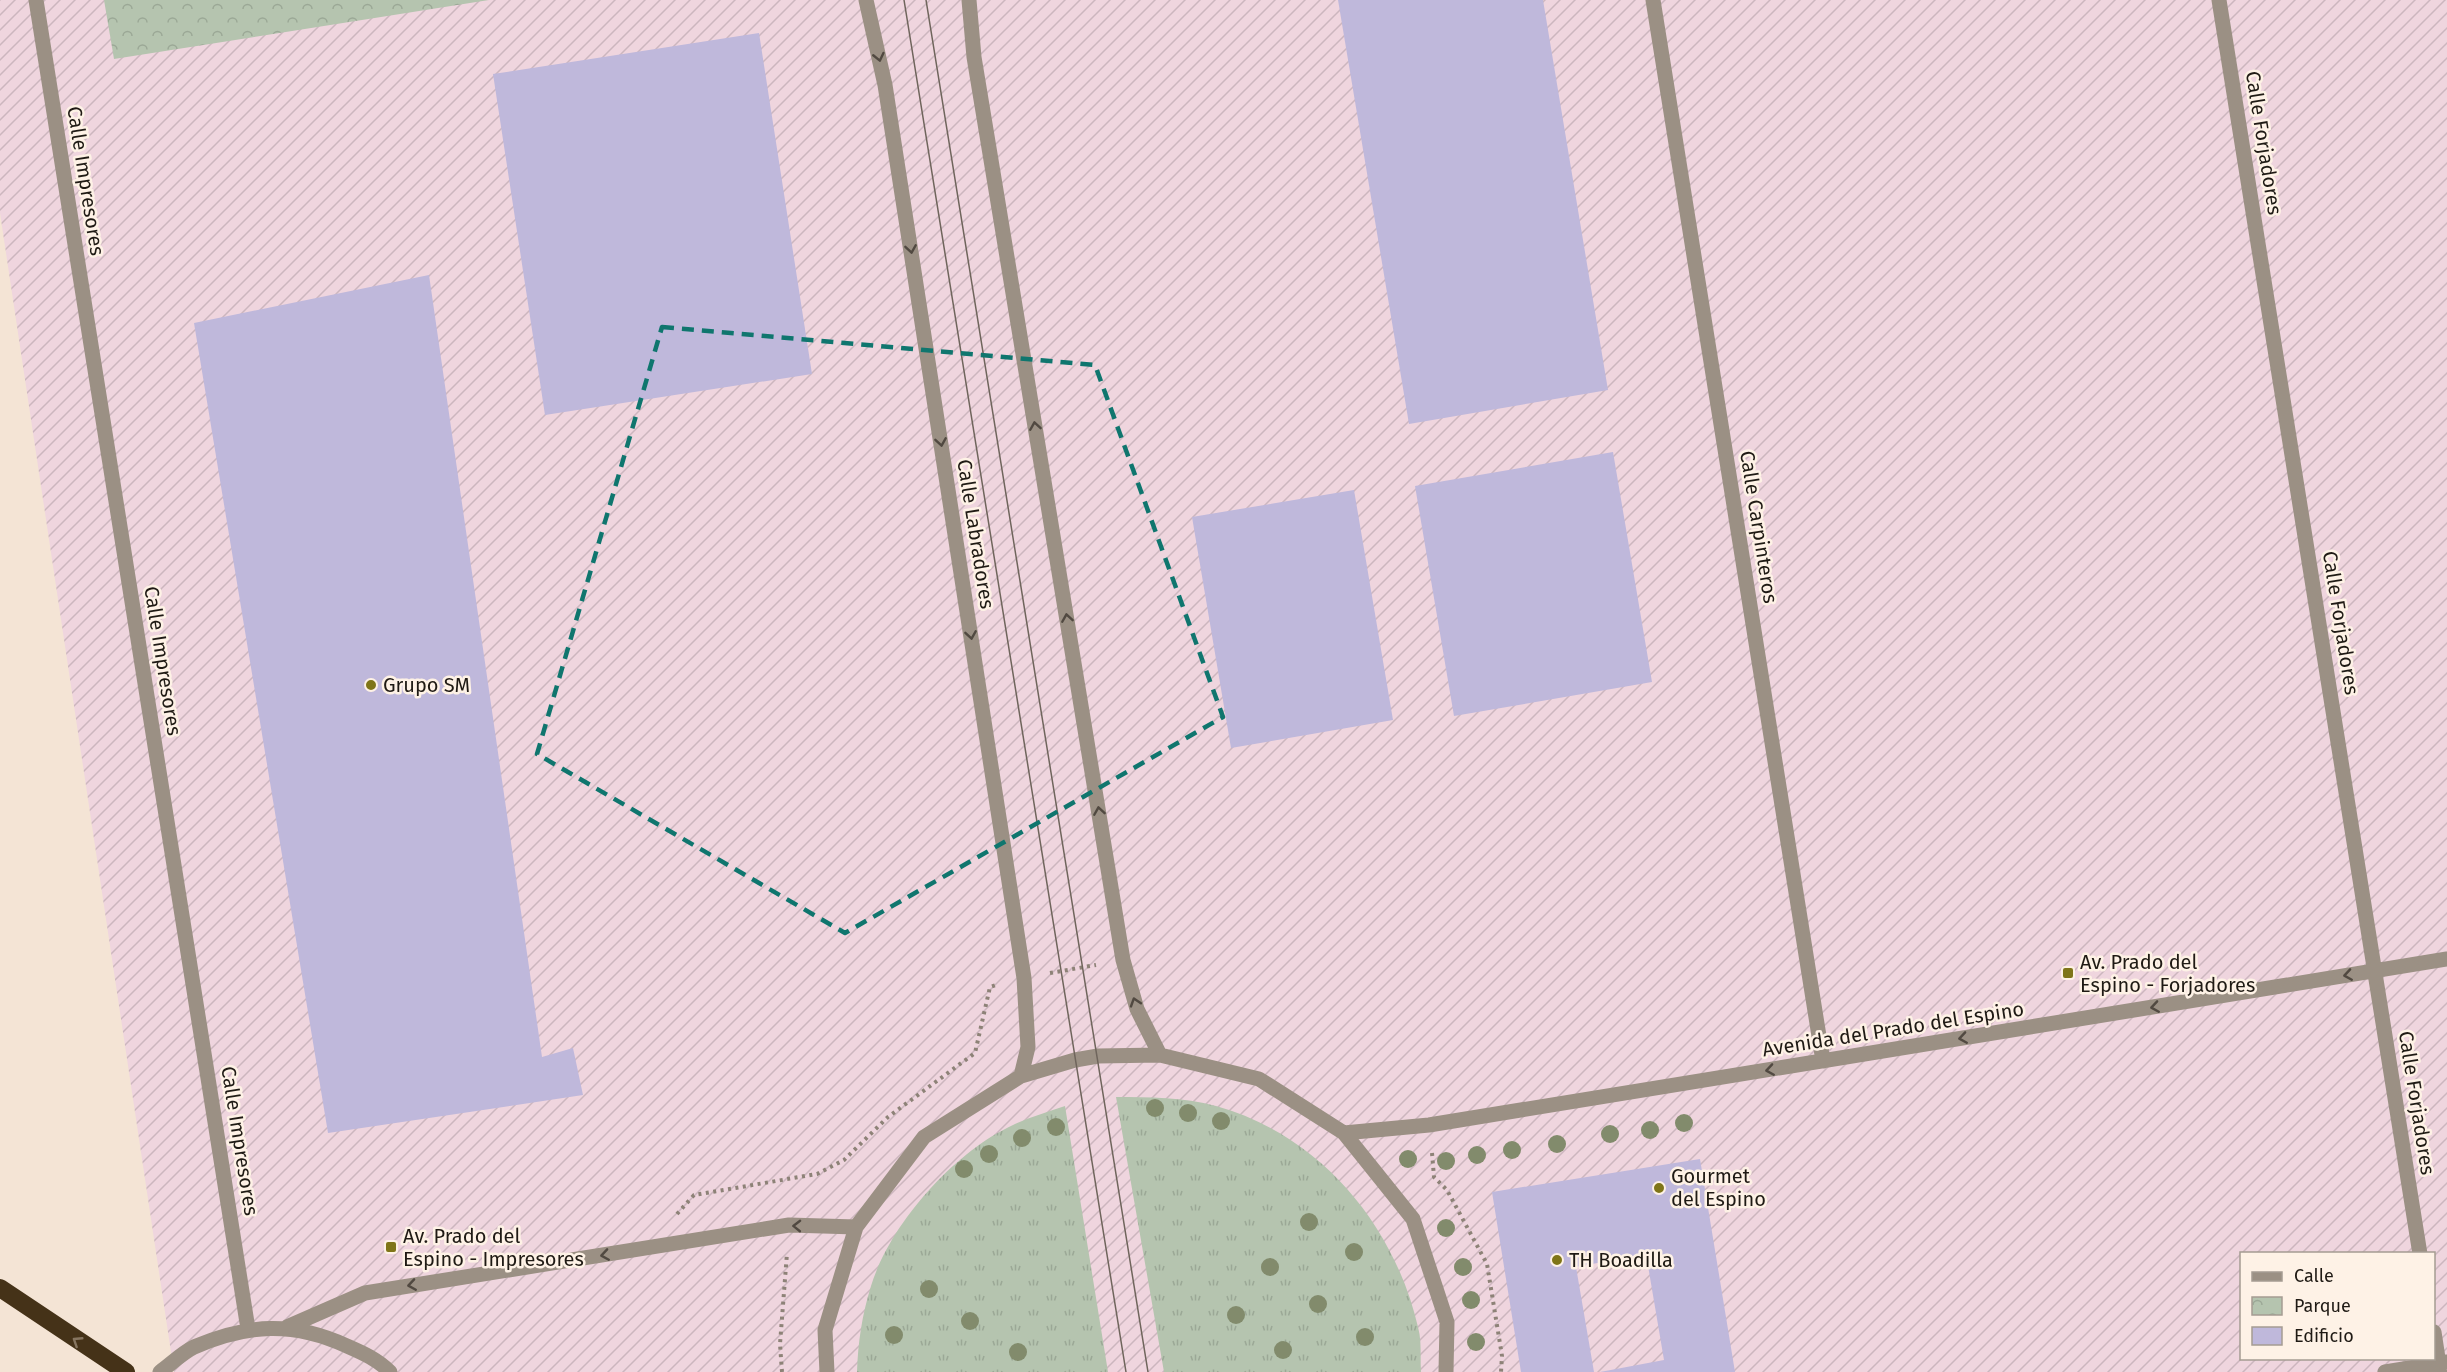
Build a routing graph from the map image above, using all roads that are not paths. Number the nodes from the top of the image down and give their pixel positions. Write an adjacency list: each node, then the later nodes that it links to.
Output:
1 (36, 0): 16 (street, Calle Impresores)
2 (866, 0): 10 (street, Calle Labradores, one-way to 10)
3 (969, 0): 8 (street, one-way to 3)
4 (1653, 0): 9 (street, Calle Carpinteros)
5 (2219, 0): 7 (street, Calle Forjadores)
6 (2447, 960): 7 (street, Avenida del Prado del Espino)
7 (2376, 971): 9 (street, Avenida del Prado del Espino, one-way to 9); 13 (street, Calle Forjadores)
8 (1161, 1054): 10 (street); 11 (street)
9 (1823, 1061): 11 (street, Avenida del Prado del Espino, one-way to 11)
10 (1021, 1076): 12 (street)
11 (1344, 1133): 23 (street)
12 (856, 1227): 15 (street, one-way to 15); 22 (street)
13 (2420, 1252)
14 (0, 1288): 19 (highway, one-way to 14)
15 (287, 1327): 16 (street); 21 (street)
16 (248, 1329): 20 (street)
17 (2435, 1340): 18 (street)
18 (2442, 1366): 24 (street)
19 (126, 1372)
20 (160, 1372)
21 (390, 1372)
22 (827, 1372)
23 (1446, 1372)
24 (2385, 1372)

